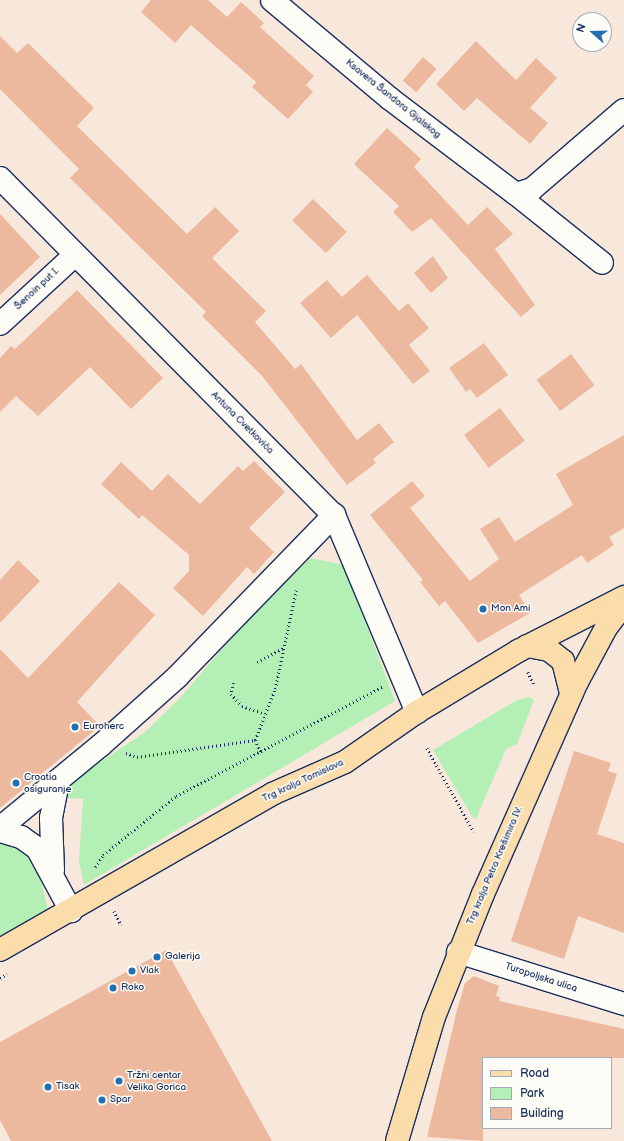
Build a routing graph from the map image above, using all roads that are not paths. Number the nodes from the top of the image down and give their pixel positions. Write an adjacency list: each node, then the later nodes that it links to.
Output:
1 (272, 0): 4 (street, Ksavera Šandora Gjalskog)
2 (624, 110): 4 (street)
3 (0, 178): 5 (street, Antuna Cvetkovića)
4 (516, 194): 6 (street, Ksavera Šandora Gjalskog)
5 (75, 255): 7 (street, Šenoin put I.); 8 (street, Antuna Cvetkovića)
6 (602, 262)
7 (0, 324)
8 (334, 515): 13 (street, Antuna Cvetkovića); 14 (street)
9 (624, 597): 11 (main road, Trg kralja Tomislava)
10 (624, 604): 12 (main road, Trg kralja Petra Krešimira IV.)
11 (528, 646): 12 (main road); 13 (main road, Trg kralja Tomislava)
12 (571, 694): 20 (main road, Trg kralja Petra Krešimira IV.)
13 (417, 712): 18 (main road, Trg kralja Tomislava)
14 (58, 781): 15 (street); 17 (street)
15 (0, 828)
16 (0, 831): 17 (street)
17 (54, 874): 18 (street)
18 (71, 911): 19 (main road, Trg kralja Tomislava)
19 (0, 950)
20 (458, 952): 21 (street, Turopoljska ulica); 22 (main road, Trg kralja Petra Krešimira IV.)
21 (624, 1004)
22 (397, 1141)

